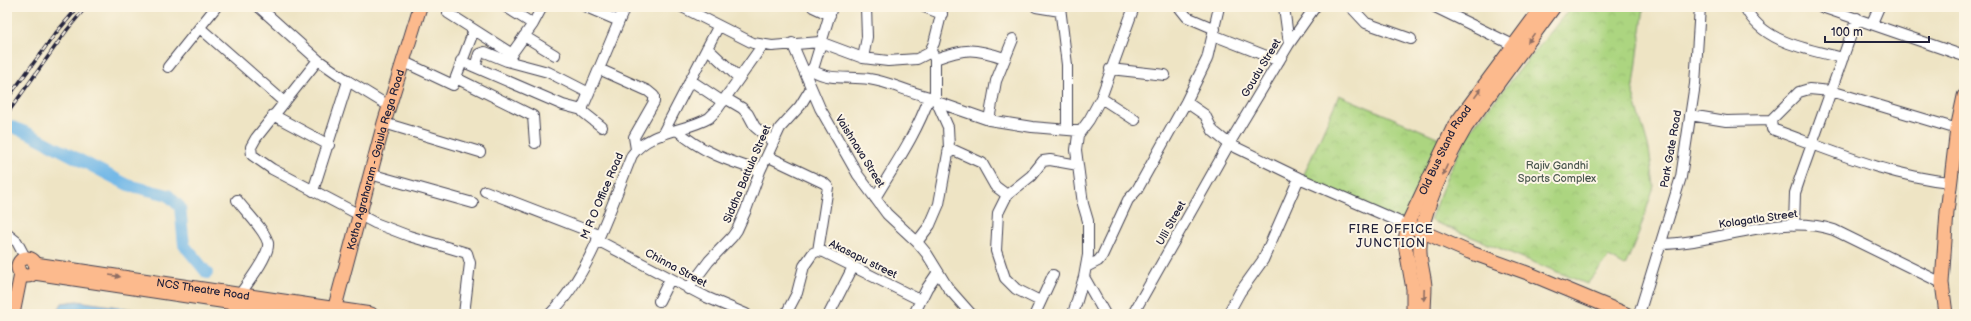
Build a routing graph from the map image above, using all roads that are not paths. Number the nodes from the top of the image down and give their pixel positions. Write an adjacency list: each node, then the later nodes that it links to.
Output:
1 (216, 7): 37 (street)
2 (259, 7): 56 (street)
3 (420, 7): 57 (main road, Kotha Agraharam - Gajula Rega Road)
4 (506, 7): 35 (street)
5 (586, 7): 33 (street)
6 (625, 7): 33 (street)
7 (682, 7): 29 (street)
8 (813, 7): 30 (street)
9 (866, 7): 53 (street)
10 (924, 7): 28 (street)
11 (1036, 7): 26 (street)
12 (1134, 7): 63 (street)
13 (1179, 7): 39 (street)
14 (1219, 7): 39 (street)
15 (1284, 7): 45 (street)
16 (1316, 7): 45 (street, Goudu Street)
17 (1351, 7): 42 (street)
18 (1435, 7): 47 (street)
19 (1542, 7): 47 (main road, Old Bus Stand Road)
20 (1554, 7): 93 (main road, Old Bus Stand Road, one-way to 93)
21 (1700, 7): 81 (street, Park Gate Road)
22 (1745, 7): 55 (street)
23 (1822, 7): 27 (street)
24 (1879, 7): 34 (street)
25 (537, 9): 35 (street)
26 (1060, 9): 89 (street)
27 (1839, 9): 32 (street)
28 (942, 10): 50 (street)
29 (698, 11): 36 (street)
30 (831, 11): 43 (street)
31 (448, 13): 38 (street)
32 (1857, 18): 34 (street); 55 (street)
33 (619, 21): 62 (street)
34 (1872, 23): 51 (street)
35 (533, 24): 40 (street)
36 (718, 26): 46 (street); 48 (street)
37 (200, 28): 60 (street); 77 (street)
38 (474, 30): 52 (street); 58 (street)
39 (1214, 32): 59 (street); 78 (street)
40 (524, 36): 49 (street); 52 (street)
41 (1014, 39): 54 (street)
42 (1411, 39)
43 (820, 42): 44 (street); 53 (street); 64 (street)
44 (792, 43): 46 (street); 64 (street, Vaishnava Street)
45 (1289, 44): 59 (street, Goudu Street)
46 (762, 46): 67 (street, M R O Office Road)
47 (1513, 46): 93 (main road, Old Bus Stand Road, one-way to 47)
48 (707, 48): 67 (street); 68 (street)
49 (555, 55)
50 (933, 55): 53 (street); 54 (street); 75 (street)
51 (1964, 56)
52 (510, 57): 61 (street); 72 (street)
53 (863, 58)
54 (1004, 58): 83 (street)
55 (1843, 58): 71 (street)
56 (318, 60): 69 (street); 77 (street)
57 (402, 61): 66 (street); 79 (main road, Kotha Agraharam - Gajula Rega Road)
58 (461, 61): 61 (street); 66 (street)
59 (1279, 61): 96 (street, Goudu Street)
60 (168, 67)
61 (475, 67): 80 (street)
62 (599, 69): 72 (street); 100 (street)
63 (1110, 69): 65 (street); 74 (street)
64 (809, 72): 70 (street, Vaishnava Street); 75 (street)
65 (1165, 75)
66 (456, 78): 95 (street)
67 (739, 78): 76 (street, M R O Office Road)
68 (690, 80): 76 (street); 92 (street)
69 (348, 81): 79 (street); 98 (street)
70 (812, 88): 94 (street, Siddha Battula Street); 111 (street, Vaishnava Street)
71 (1831, 91): 85 (street); 90 (street); 97 (street)
72 (589, 93): 80 (street)
73 (1964, 96): 90 (main road)
74 (1101, 98): 84 (street); 91 (street)
75 (934, 99): 83 (street); 99 (street); 111 (street)
76 (724, 100): 88 (street, M R O Office Road); 94 (street)
77 (284, 102): 82 (street)
78 (1186, 102): 96 (street); 126 (street)
79 (389, 106): 86 (main road, Kotha Agraharam - Gajula Rega Road)
80 (582, 110): 87 (street)
81 (1690, 114): 85 (street); 121 (street, Park Gate Road)
82 (273, 115): 98 (street); 108 (street)
83 (990, 120): 89 (street)
84 (1135, 120)
85 (1771, 120): 97 (street)
86 (384, 123): 101 (street); 105 (main road, Kotha Agraharam - Gajula Rega Road)
87 (602, 127)
88 (677, 130): 92 (street, M R O Office Road); 104 (street)
89 (1066, 130): 91 (street)
90 (1960, 130): 107 (main road)
91 (1080, 131): 103 (street)
92 (662, 135): 100 (street, M R O Office Road)
93 (1452, 141): 115 (main road, Old Bus Stand Road); 117 (main road, Old Bus Stand Road, one-way to 117)
94 (773, 142): 102 (street, Siddha Battula Street)
95 (535, 143)
96 (1229, 144): 106 (street); 151 (street, Ulli Street)
97 (1812, 144): 107 (street); 116 (street)
98 (329, 145): 108 (street)
99 (949, 148): 110 (street); 120 (street)
100 (636, 149): 119 (street, M R O Office Road)
101 (480, 152)
102 (767, 156): 104 (street, Siddha Battula Street); 122 (street)
103 (1078, 165): 110 (street); 126 (street)
104 (760, 171): 130 (street, Siddha Battula Street)
105 (370, 174): 113 (street); 114 (main road, Kotha Agraharam - Gajula Rega Road)
106 (1299, 178): 115 (street); 152 (street)
107 (1950, 182): 129 (main road)
108 (313, 191): 114 (street)
109 (485, 191): 119 (street, Chinna Street)
110 (1007, 195): 134 (street)
111 (875, 198): 120 (street, Vaishnava Street)
112 (237, 200): 131 (street)
113 (473, 203)
114 (359, 215): 135 (main road, Kotha Agraharam - Gajula Rega Road); 141 (street)
115 (1407, 225): 117 (main road); 153 (main road, Old Bus Stand Road)
116 (1794, 225): 121 (street, Kolagatla Street); 129 (street, Kolagatla Street)
117 (1421, 231): 136 (main road); 154 (main road, Old Bus Stand Road, one-way to 154)
118 (7, 234): 124 (street)
119 (598, 238): 128 (street, Chinna Street); 142 (street, M R O Office Road)
120 (918, 242): 125 (street, Vaishnava Street)
121 (1660, 244): 155 (street, Park Gate Road)
122 (818, 251): 123 (street, Akasapu street); 144 (street, Akasapu street)
123 (853, 267): 132 (street, Akasapu street); 145 (street)
124 (29, 269): 131 (main road, NCS Theatre Road, one-way to 131); 137 (main road); 138 (main road); 139 (main road, NCS Theatre Road)
125 (938, 272): 132 (street); 147 (street, Vaishnava Street)
126 (1085, 272): 149 (street); 150 (street)
127 (1052, 274): 134 (street)
128 (670, 280): 130 (street, Chinna Street); 133 (street)
129 (1942, 283): 156 (main road)
130 (688, 289): 143 (street, Chinna Street)
131 (240, 294): 135 (main road, NCS Theatre Road)
132 (920, 300): 146 (street)
133 (659, 301)
134 (1040, 301): 148 (street)
135 (334, 312): 140 (main road, NCS Theatre Road)
136 (1619, 313)
137 (13, 314)
138 (21, 314)
139 (307, 314)
140 (371, 314)
141 (464, 314)
142 (550, 314)
143 (746, 314)
144 (786, 314)
145 (829, 314)
146 (914, 314)
147 (972, 314)
148 (1035, 314)
149 (1073, 314)
150 (1105, 314)
151 (1133, 314)
152 (1228, 314)
153 (1413, 314)
154 (1424, 314)
155 (1639, 314)
156 (1946, 314)

